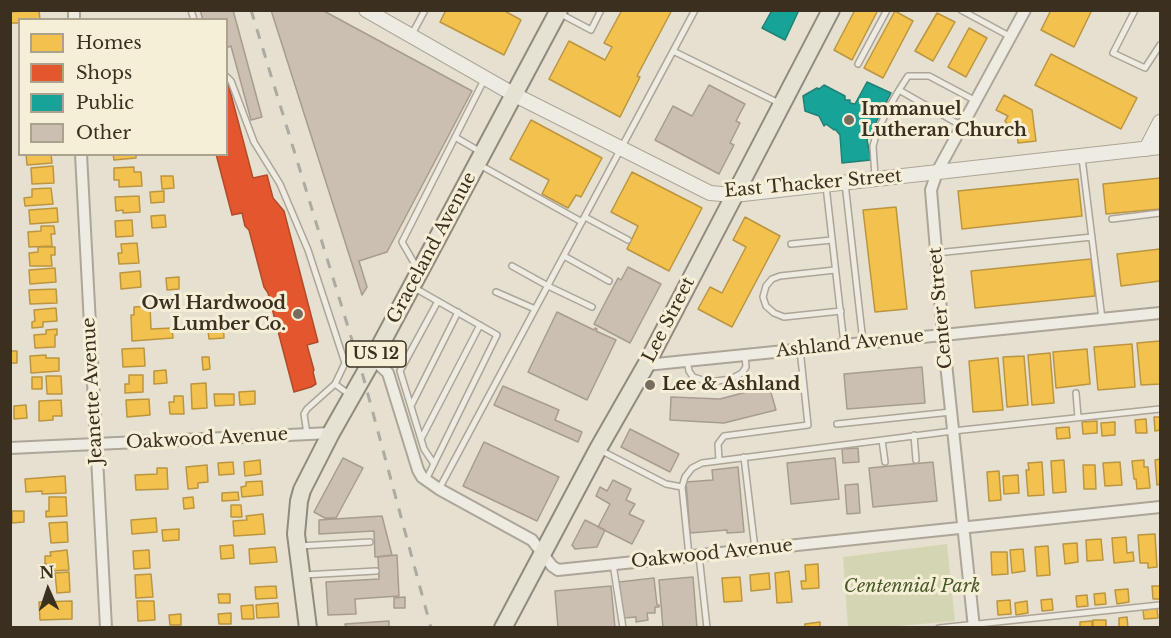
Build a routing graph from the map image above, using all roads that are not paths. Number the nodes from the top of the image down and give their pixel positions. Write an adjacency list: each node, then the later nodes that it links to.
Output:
1 (366, 10): 12 (street, East Thacker Street)
2 (424, 10): 12 (lane)
3 (601, 10): 10 (lane)
4 (695, 10): 15 (lane)
5 (831, 10): 22 (main road, Lee Street)
6 (887, 10): 16 (lane)
7 (961, 10): 11 (lane)
8 (1025, 10): 13 (street, Center Street)
9 (1135, 10): 14 (lane)
10 (559, 11): 20 (main road, Graceland Avenue / US 12)
11 (968, 12): 13 (lane)
12 (411, 36): 18 (street, East Thacker Street)
13 (1011, 37): 21 (street, Center Street)
14 (1160, 46)
15 (673, 51): 22 (lane); 27 (lane)
16 (858, 64)
17 (228, 78): 67 (lane)
18 (485, 78): 20 (street, East Thacker Street); 25 (lane)
19 (899, 90): 21 (lane); 24 (lane); 32 (lane)
20 (513, 94): 27 (street, East Thacker Street); 30 (main road, Graceland Avenue / US 12)
21 (976, 101): 24 (street, Center Street)
22 (782, 105): 35 (main road, Lee Street)
23 (1161, 122): 26 (street)
24 (962, 126): 31 (street, Center Street)
25 (455, 137): 30 (lane); 47 (lane)
26 (1154, 148): 29 (street, East Thacker Street)
27 (622, 149): 35 (street, East Thacker Street); 37 (lane)
28 (81, 156): 81 (street, Jeanette Avenue)
29 (1081, 156): 31 (street, East Thacker Street); 39 (lane)
30 (480, 158): 37 (lane); 47 (main road, Graceland Avenue / US 12)
31 (937, 172): 32 (street, East Thacker Street); 43 (street, Center Street)
32 (875, 179): 33 (street, East Thacker Street)
33 (845, 182): 34 (street, East Thacker Street); 60 (lane)
34 (826, 185): 35 (street, East Thacker Street); 41 (lane)
35 (734, 195): 66 (main road, Lee Street)
36 (1161, 213): 38 (lane)
37 (584, 219): 40 (lane); 44 (lane)
38 (1112, 219)
39 (1092, 237): 43 (lane); 57 (lane)
40 (628, 240)
41 (832, 240): 42 (lane); 46 (lane)
42 (791, 244)
43 (936, 253): 59 (street, Center Street)
44 (564, 256): 48 (lane); 49 (lane)
45 (512, 266): 49 (lane)
46 (835, 270): 54 (lane); 54 (lane)
47 (415, 279): 51 (lane); 64 (main road, Graceland Avenue / US 12)
48 (609, 281)
49 (548, 286): 52 (lane); 53 (lane)
50 (496, 292): 53 (lane)
51 (438, 301): 55 (lane); 70 (lane)
52 (592, 307)
53 (535, 309): 91 (lane)
54 (841, 311): 61 (lane)
55 (458, 312): 58 (lane); 70 (lane)
56 (1161, 313): 57 (street, Ashland Avenue)
57 (1102, 319): 59 (street, Ashland Avenue)
58 (480, 325): 79 (lane); 88 (lane)
59 (943, 335): 60 (street, Ashland Avenue); 72 (street, Center Street)
60 (863, 342): 61 (street, Ashland Avenue)
61 (844, 344): 62 (street, Ashland Avenue)
62 (800, 349): 63 (street, Ashland Avenue); 85 (lane)
63 (745, 355): 65 (street, Ashland Avenue); 65 (lane)
64 (373, 359): 69 (main road, Graceland Avenue / US 12); 89 (street, Oakwood Avenue)
65 (687, 361): 66 (street, Ashland Avenue)
66 (646, 365): 83 (main road, Lee Street)
67 (335, 384): 69 (lane); 77 (lane)
68 (1076, 393): 73 (lane)
69 (352, 396): 76 (main road, Graceland Avenue / US 12)
70 (411, 406): 79 (lane)
71 (1161, 409): 73 (lane)
72 (951, 412): 74 (lane); 75 (street, Center Street)
73 (1078, 417): 75 (lane)
74 (837, 424)
75 (953, 431): 78 (lane); 93 (street, Center Street)
76 (331, 433): 77 (street, Oakwood Avenue); 95 (main road, Graceland Avenue / US 12)
77 (307, 434): 81 (street, Oakwood Avenue)
78 (914, 435): 80 (lane); 86 (lane)
79 (421, 439): 88 (lane)
80 (882, 440): 84 (lane); 87 (lane)
81 (96, 444): 82 (street, Oakwood Avenue); 104 (street, Jeanette Avenue)
82 (10, 448)
83 (598, 449): 90 (lane); 97 (main road, Lee Street)
84 (744, 457): 85 (lane); 96 (lane)
85 (719, 460): 90 (lane)
86 (916, 460)
87 (885, 462)
88 (434, 464): 89 (lane)
89 (426, 480): 91 (street, Oakwood Avenue)
90 (682, 488): 98 (lane)
91 (438, 489): 97 (street, Oakwood Avenue)
92 (1161, 507): 93 (street, Oakwood Avenue)
93 (963, 527): 96 (street, Oakwood Avenue); 103 (street, Center Street)
94 (370, 542): 95 (lane)
95 (298, 546): 101 (main road, Graceland Avenue / US 12)
96 (755, 549): 98 (street, Oakwood Avenue)
97 (542, 553): 99 (street, Oakwood Avenue); 106 (main road, Lee Street)
98 (694, 555): 99 (street, Oakwood Avenue); 108 (lane)
99 (613, 564): 107 (lane)
100 (376, 572): 101 (lane)
101 (302, 574): 105 (main road, Graceland Avenue / US 12)
102 (1161, 605): 103 (lane)
103 (974, 626): 109 (lane)
104 (105, 627)
105 (308, 627)
106 (503, 627)
107 (622, 627)
108 (707, 627)
109 (939, 627)

